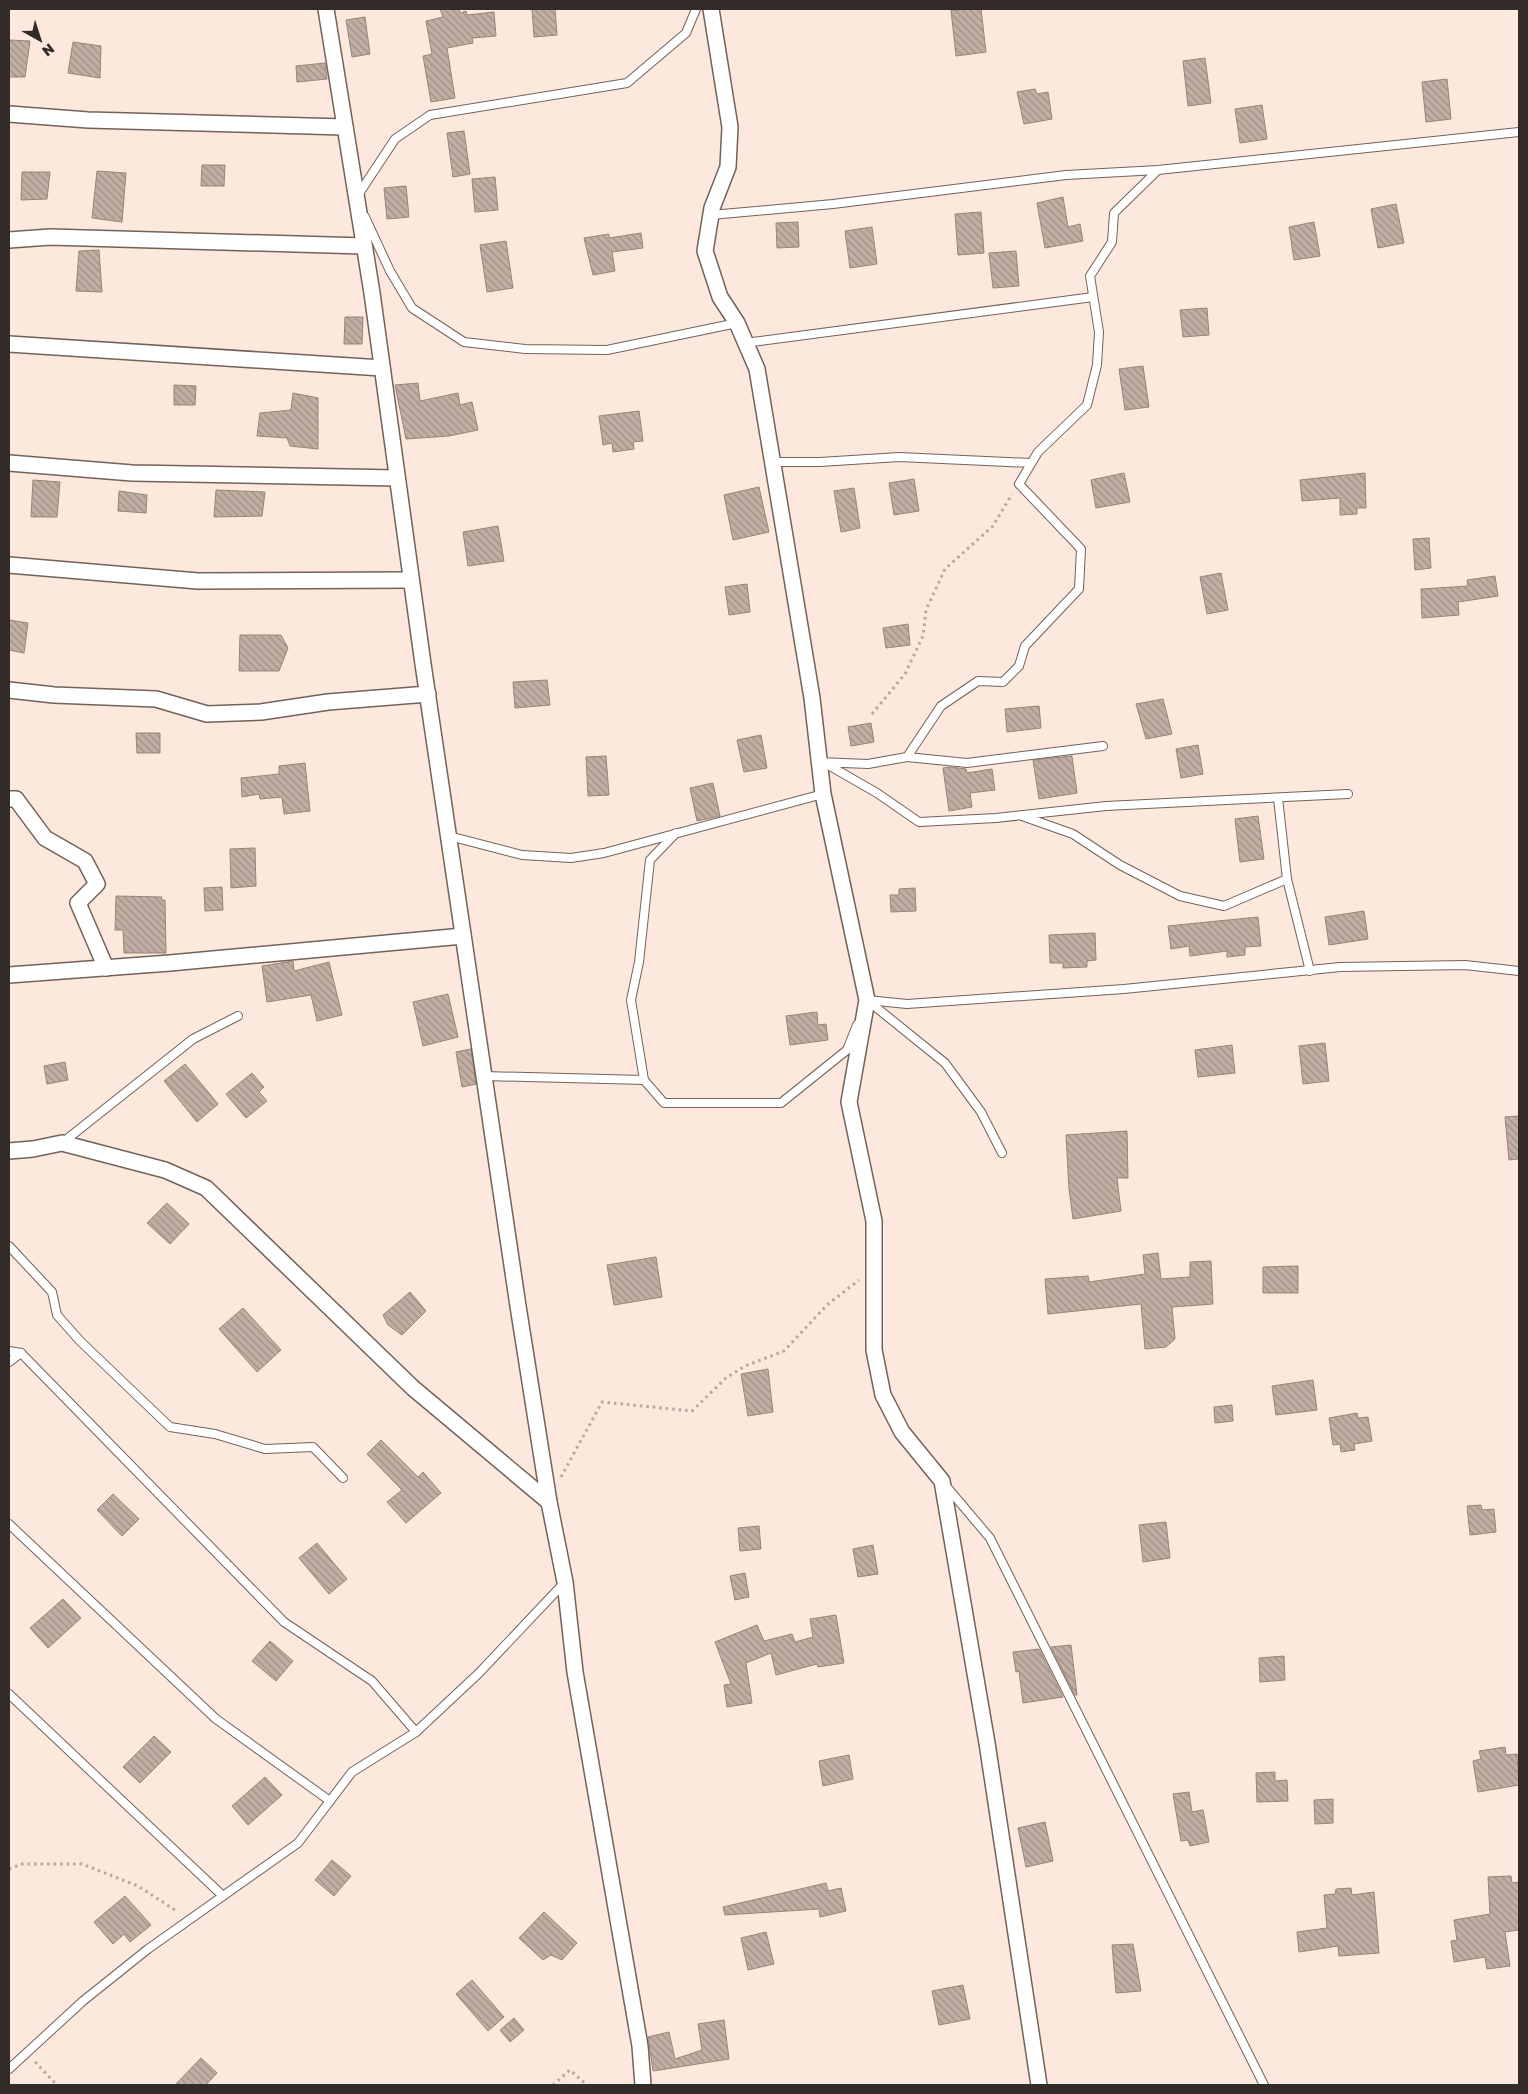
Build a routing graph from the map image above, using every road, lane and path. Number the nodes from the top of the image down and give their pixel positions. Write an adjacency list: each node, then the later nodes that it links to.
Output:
1 (326, 9): 5 (street)
2 (696, 9): 8 (lane)
3 (711, 9): 9 (street)
4 (9, 114): 5 (street)
5 (345, 127): 8 (street)
6 (1519, 132): 7 (lane)
7 (1158, 170): 9 (lane); 12 (lane)
8 (356, 198): 11 (street); 13 (lane)
9 (711, 215): 13 (street)
10 (9, 240): 11 (street)
11 (364, 246): 16 (street)
12 (1093, 297): 14 (lane); 19 (lane)
13 (737, 323): 14 (street)
14 (745, 343): 17 (street)
15 (9, 344): 16 (street)
16 (382, 368): 20 (street)
17 (773, 462): 19 (lane); 29 (street)
18 (9, 463): 20 (street)
19 (1031, 463): 21 (lane)
20 (397, 478): 23 (street)
21 (1019, 484): 26 (path); 28 (lane)
22 (9, 565): 23 (street)
23 (411, 580): 25 (street)
24 (9, 690): 25 (street)
25 (428, 694): 36 (street)
26 (872, 714)
27 (1103, 746): 28 (lane)
28 (907, 757): 29 (lane)
29 (818, 762): 30 (street); 34 (lane)
30 (823, 794): 35 (lane); 43 (street)
31 (1348, 794): 32 (lane)
32 (1278, 798): 34 (lane); 37 (lane)
33 (9, 799): 39 (street)
34 (1020, 815): 37 (lane)
35 (678, 832): 36 (lane); 46 (lane)
36 (449, 836): 38 (street)
37 (1287, 880): 40 (lane)
38 (464, 936): 39 (street); 45 (street)
39 (106, 968): 42 (street)
40 (1310, 971): 41 (lane); 43 (lane)
41 (1519, 971)
42 (9, 974)
43 (867, 1000): 46 (lane); 49 (lane); 51 (street)
44 (238, 1016): 47 (lane)
45 (484, 1076): 46 (lane); 57 (street)
46 (644, 1080)
47 (62, 1143): 48 (street); 57 (street)
48 (9, 1151)
49 (1002, 1153)
50 (9, 1246): 55 (lane)
51 (875, 1267): 56 (street); 57 (path)
52 (9, 1351): 53 (lane)
53 (21, 1353): 54 (lane); 61 (lane)
54 (9, 1362)
55 (343, 1478)
56 (942, 1482): 72 (street); 73 (lane)
57 (549, 1502): 59 (street)
58 (9, 1524): 62 (lane)
59 (565, 1582): 61 (lane); 71 (street)
60 (9, 1694): 64 (lane)
61 (416, 1732): 62 (lane)
62 (330, 1801): 64 (lane)
63 (9, 1869): 65 (path)
64 (223, 1896): 65 (lane)
65 (189, 1920): 66 (lane)
66 (26, 2053): 67 (lane); 68 (path)
67 (9, 2069)
68 (57, 2085)
69 (553, 2085): 70 (path)
70 (587, 2085)
71 (643, 2085)
72 (1039, 2085)
73 (1264, 2085)

